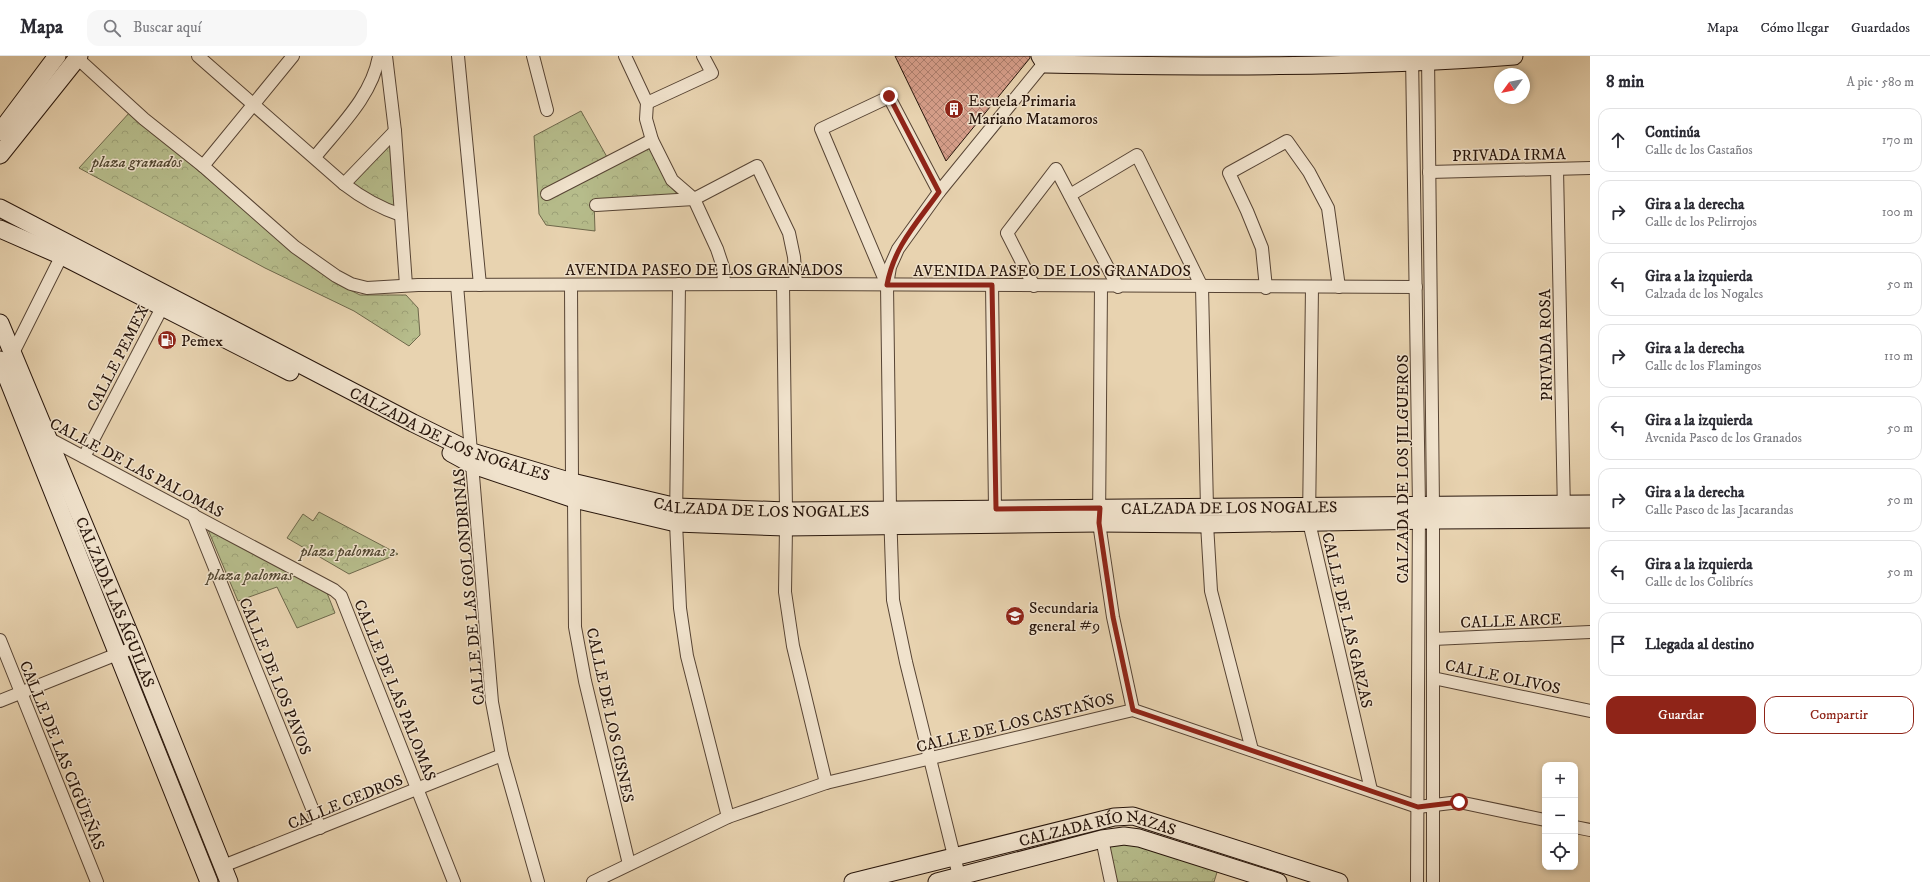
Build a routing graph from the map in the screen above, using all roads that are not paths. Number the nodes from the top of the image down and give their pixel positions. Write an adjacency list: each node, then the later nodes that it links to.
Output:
1 (57, 56): 19 (street)
2 (198, 56): 16 (street)
3 (293, 56): 16 (street)
4 (379, 56): 22 (street)
5 (386, 56): 18 (street)
6 (458, 56): 43 (street)
7 (533, 56): 17 (street)
8 (625, 56): 15 (street)
9 (703, 56): 15 (street)
10 (1514, 56): 13 (street)
11 (77, 57): 21 (street); 23 (street, AVENIDA PASEO DE LOS GRANADOS)
12 (1045, 59): 14 (street); 28 (street)
13 (1420, 59): 14 (street); 26 (street, CALZADA DE LOS JILGUEROS); 54 (street, CALZADA DE LOS JILGUEROS)
14 (1259, 61)
15 (647, 103): 20 (street)
16 (254, 104): 22 (street); 23 (street)
17 (547, 110)
18 (395, 131): 27 (street); 34 (street)
19 (0, 132)
20 (652, 140): 29 (street); 31 (street)
21 (0, 155)
22 (315, 157): 27 (street)
23 (203, 166): 41 (street, AVENIDA PASEO DE LOS GRANADOS)
24 (1590, 168): 25 (street, PRIVADA IRMA)
25 (1557, 169): 26 (street, PRIVADA IRMA); 66 (street, PRIVADA ROSA)
26 (1429, 172): 67 (street, CALZADA DE LOS JILGUEROS)
27 (344, 184): 34 (street)
28 (939, 192): 45 (street); 45 (street)
29 (547, 194)
30 (1070, 196): 47 (street); 49 (street); 50 (street)
31 (694, 199): 32 (street); 38 (street); 40 (street)
32 (596, 205)
33 (0, 208): 36 (street, CALZADA DE LOS NOGALES)
34 (401, 215): 41 (street)
35 (0, 229): 36 (street, CALZADA DE LOS NOGALES)
36 (65, 249): 55 (street, CALZADA DE LOS NOGALES); 57 (street)
37 (679, 284): 38 (street, AVENIDA PASEO DE LOS GRANADOS); 44 (street, AVENIDA PASEO DE LOS GRANADOS); 70 (street)
38 (724, 284): 39 (street, AVENIDA PASEO DE LOS GRANADOS)
39 (783, 284): 40 (street, AVENIDA PASEO DE LOS GRANADOS); 74 (street)
40 (796, 284): 45 (street, AVENIDA PASEO DE LOS GRANADOS)
41 (406, 285): 42 (street, AVENIDA PASEO DE LOS GRANADOS)
42 (457, 285): 43 (street, AVENIDA PASEO DE LOS GRANADOS); 61 (street, CALLE DE LAS GOLONDRINAS)
43 (480, 285): 44 (street, AVENIDA PASEO DE LOS GRANADOS)
44 (571, 285): 62 (street)
45 (887, 285): 46 (street, AVENIDA PASEO DE LOS GRANADOS); 73 (street)
46 (992, 285): 47 (street, AVENIDA PASEO DE LOS GRANADOS); 65 (street)
47 (1034, 286): 48 (street, AVENIDA PASEO DE LOS GRANADOS)
48 (1101, 286): 49 (street, AVENIDA PASEO DE LOS GRANADOS); 71 (street)
49 (1118, 287): 50 (street, AVENIDA PASEO DE LOS GRANADOS)
50 (1202, 287): 53 (street, AVENIDA PASEO DE LOS GRANADOS); 72 (street)
51 (1312, 287): 52 (street, AVENIDA PASEO DE LOS GRANADOS); 53 (street, AVENIDA PASEO DE LOS GRANADOS); 69 (street, CALLE DE LAS GARZAS)
52 (1339, 287): 53 (street); 54 (street, AVENIDA PASEO DE LOS GRANADOS)
53 (1266, 288)
54 (1416, 288): 67 (street, CALZADA DE LOS JILGUEROS)
55 (165, 302): 60 (street, CALLE PEMEX); 61 (street, CALZADA DE LOS NOGALES)
56 (0, 323): 57 (street, CALZADA LAS ÁGUILAS)
57 (6, 357): 58 (street, CALZADA LAS ÁGUILAS); 59 (street, CALZADA LAS ÁGUILAS)
58 (27, 426): 59 (street, CALLE DE LAS PALOMAS); 80 (street, CALZADA LAS ÁGUILAS)
59 (47, 437): 60 (street, CALLE DE LAS PALOMAS); 79 (street, CALZADA LAS ÁGUILAS)
60 (84, 456): 68 (street, CALLE DE LAS PALOMAS)
61 (473, 458): 62 (street, CALZADA DE LOS NOGALES); 63 (street, CALZADA DE LOS NOGALES); 87 (street, CALLE DE LAS GOLONDRINAS)
62 (572, 482): 70 (street, CALZADA DE LOS NOGALES)
63 (574, 499): 70 (street, CALZADA DE LOS NOGALES); 101 (street, CALLE DE LOS CISNES)
64 (1590, 504): 66 (street, CALZADA DE LOS NOGALES)
65 (996, 509): 71 (street, CALZADA DE LOS NOGALES); 73 (street, CALZADA DE LOS NOGALES)
66 (1564, 512): 67 (street, CALZADA DE LOS NOGALES); 75 (street, CALZADA DE LOS NOGALES)
67 (1426, 513): 69 (street, CALZADA DE LOS NOGALES); 77 (street, CALZADA DE LOS JILGUEROS); 93 (street, CALZADA DE LOS JILGUEROS)
68 (193, 514): 90 (street, CALLE DE LAS PALOMAS); 96 (street, CALLE DE LOS PAVOS)
69 (1309, 514): 72 (street, CALZADA DE LOS NOGALES); 91 (street, CALLE DE LAS GARZAS)
70 (677, 515): 74 (street, CALZADA DE LOS NOGALES); 94 (street)
71 (1099, 516): 72 (street, CALZADA DE LOS NOGALES); 73 (street, CALZADA DE LOS NOGALES); 84 (street)
72 (1207, 516): 86 (street)
73 (890, 518): 74 (street, CALZADA DE LOS NOGALES); 88 (street)
74 (786, 519): 89 (street)
75 (1590, 519)
76 (1590, 632): 77 (street, CALLE ARCE)
77 (1433, 638): 81 (street, CALZADA DE LOS JILGUEROS)
78 (0, 640): 82 (street, CALLE DE LAS CIGÜEÑAS)
79 (135, 647): 80 (street); 102 (street, CALZADA LAS ÁGUILAS)
80 (117, 654): 82 (street); 105 (street, CALZADA LAS ÁGUILAS)
81 (1433, 678): 85 (street, CALLE OLIVOS); 92 (street, CALZADA DE LOS JILGUEROS)
82 (21, 693): 83 (street); 104 (street, CALLE DE LAS CIGÜEÑAS)
83 (0, 701)
84 (1133, 710): 86 (street, CALLE DE LOS CASTAÑOS); 88 (street, CALLE DE LOS CASTAÑOS)
85 (1590, 712)
86 (1252, 750): 91 (street, CALLE DE LOS CASTAÑOS)
87 (502, 755): 90 (street, CALLE CEDROS); 107 (street, CALLE DE LAS GOLONDRINAS)
88 (930, 759): 89 (street, CALLE DE LOS CASTAÑOS); 100 (street)
89 (826, 783): 94 (street, CALLE DE LOS CASTAÑOS)
90 (418, 789): 96 (street, CALLE CEDROS); 106 (street, CALLE DE LAS PALOMAS)
91 (1372, 790): 93 (street, CALLE DE LOS CASTAÑOS)
92 (1433, 805): 93 (street, CALLE DE LOS CASTAÑOS); 95 (street, CALLE DE LOS CASTAÑOS); 115 (street, CALZADA DE LOS JILGUEROS)
93 (1418, 807): 114 (street, CALZADA DE LOS JILGUEROS)
94 (728, 817): 101 (street, CALLE DE LOS CASTAÑOS)
95 (1542, 819)
96 (320, 828): 102 (street, CALLE CEDROS)
97 (1578, 828): 98 (street)
98 (1590, 830)
99 (1102, 839): 103 (street, CALZADA RÍO NAZAS); 111 (street); 112 (street, CALZADA RÍO NAZAS)
100 (954, 857): 103 (street); 109 (street, CALZADA RÍO NAZAS); 113 (street, CALZADA RÍO NAZAS)
101 (629, 864): 108 (street, CALLE DE LOS CASTAÑOS)
102 (226, 874)
103 (959, 876): 110 (street, CALZADA RÍO NAZAS)
104 (97, 882)
105 (209, 882)
106 (454, 882)
107 (538, 882)
108 (593, 882)
109 (853, 882)
110 (937, 882)
111 (1111, 882)
112 (1278, 882)
113 (1339, 882)
114 (1417, 882)
115 (1433, 882)

